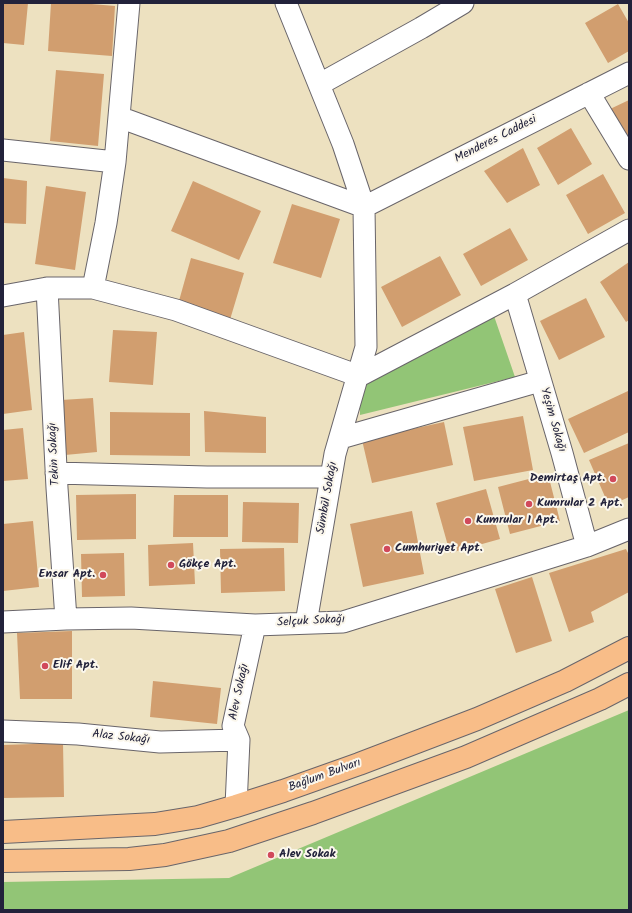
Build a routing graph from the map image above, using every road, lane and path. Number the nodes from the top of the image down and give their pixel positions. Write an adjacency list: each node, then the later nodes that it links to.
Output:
1 (129, 3): 7 (street)
2 (286, 3): 5 (street, Sümbül Sokağı)
3 (463, 3): 5 (street)
4 (629, 73): 6 (street, Menderes Caddesi)
5 (320, 84): 11 (street, Sümbül Sokağı)
6 (589, 93): 9 (street); 11 (street, Menderes Caddesi)
7 (119, 117): 10 (street); 11 (street)
8 (3, 150): 10 (street)
9 (629, 159)
10 (115, 162): 14 (street)
11 (364, 207): 17 (street, Sümbül Sokağı)
12 (629, 230): 15 (street)
13 (47, 288): 14 (street); 16 (street); 20 (street, Tekin Sokağı)
14 (93, 288): 17 (street)
15 (515, 294): 17 (street); 18 (street, Yeşim Sokağı)
16 (3, 296)
17 (359, 376): 19 (street, Sümbül Sokağı)
18 (540, 381): 19 (street); 23 (street, Yeşim Sokağı)
19 (341, 438): 21 (street, Sümbül Sokağı)
20 (56, 473): 21 (street); 24 (street, Tekin Sokağı)
21 (331, 478): 26 (street, Sümbül Sokağı)
22 (629, 529): 23 (street, Selçuk Sokağı)
23 (587, 546): 26 (street, Selçuk Sokağı)
24 (66, 618): 25 (street, Selçuk Sokağı); 27 (street, Selçuk Sokağı)
25 (3, 622)
26 (306, 623): 27 (street, Selçuk Sokağı)
27 (255, 625): 31 (street, Alev Sokağı)
28 (629, 648): 32 (main road, Bağlum Bulvarı)
29 (629, 684): 34 (main road)
30 (3, 731): 31 (street, Alaz Sokağı)
31 (239, 740): 32 (street, Alev Sokağı)
32 (236, 806): 33 (main road, Bağlum Bulvarı)
33 (3, 832)
34 (3, 861)

